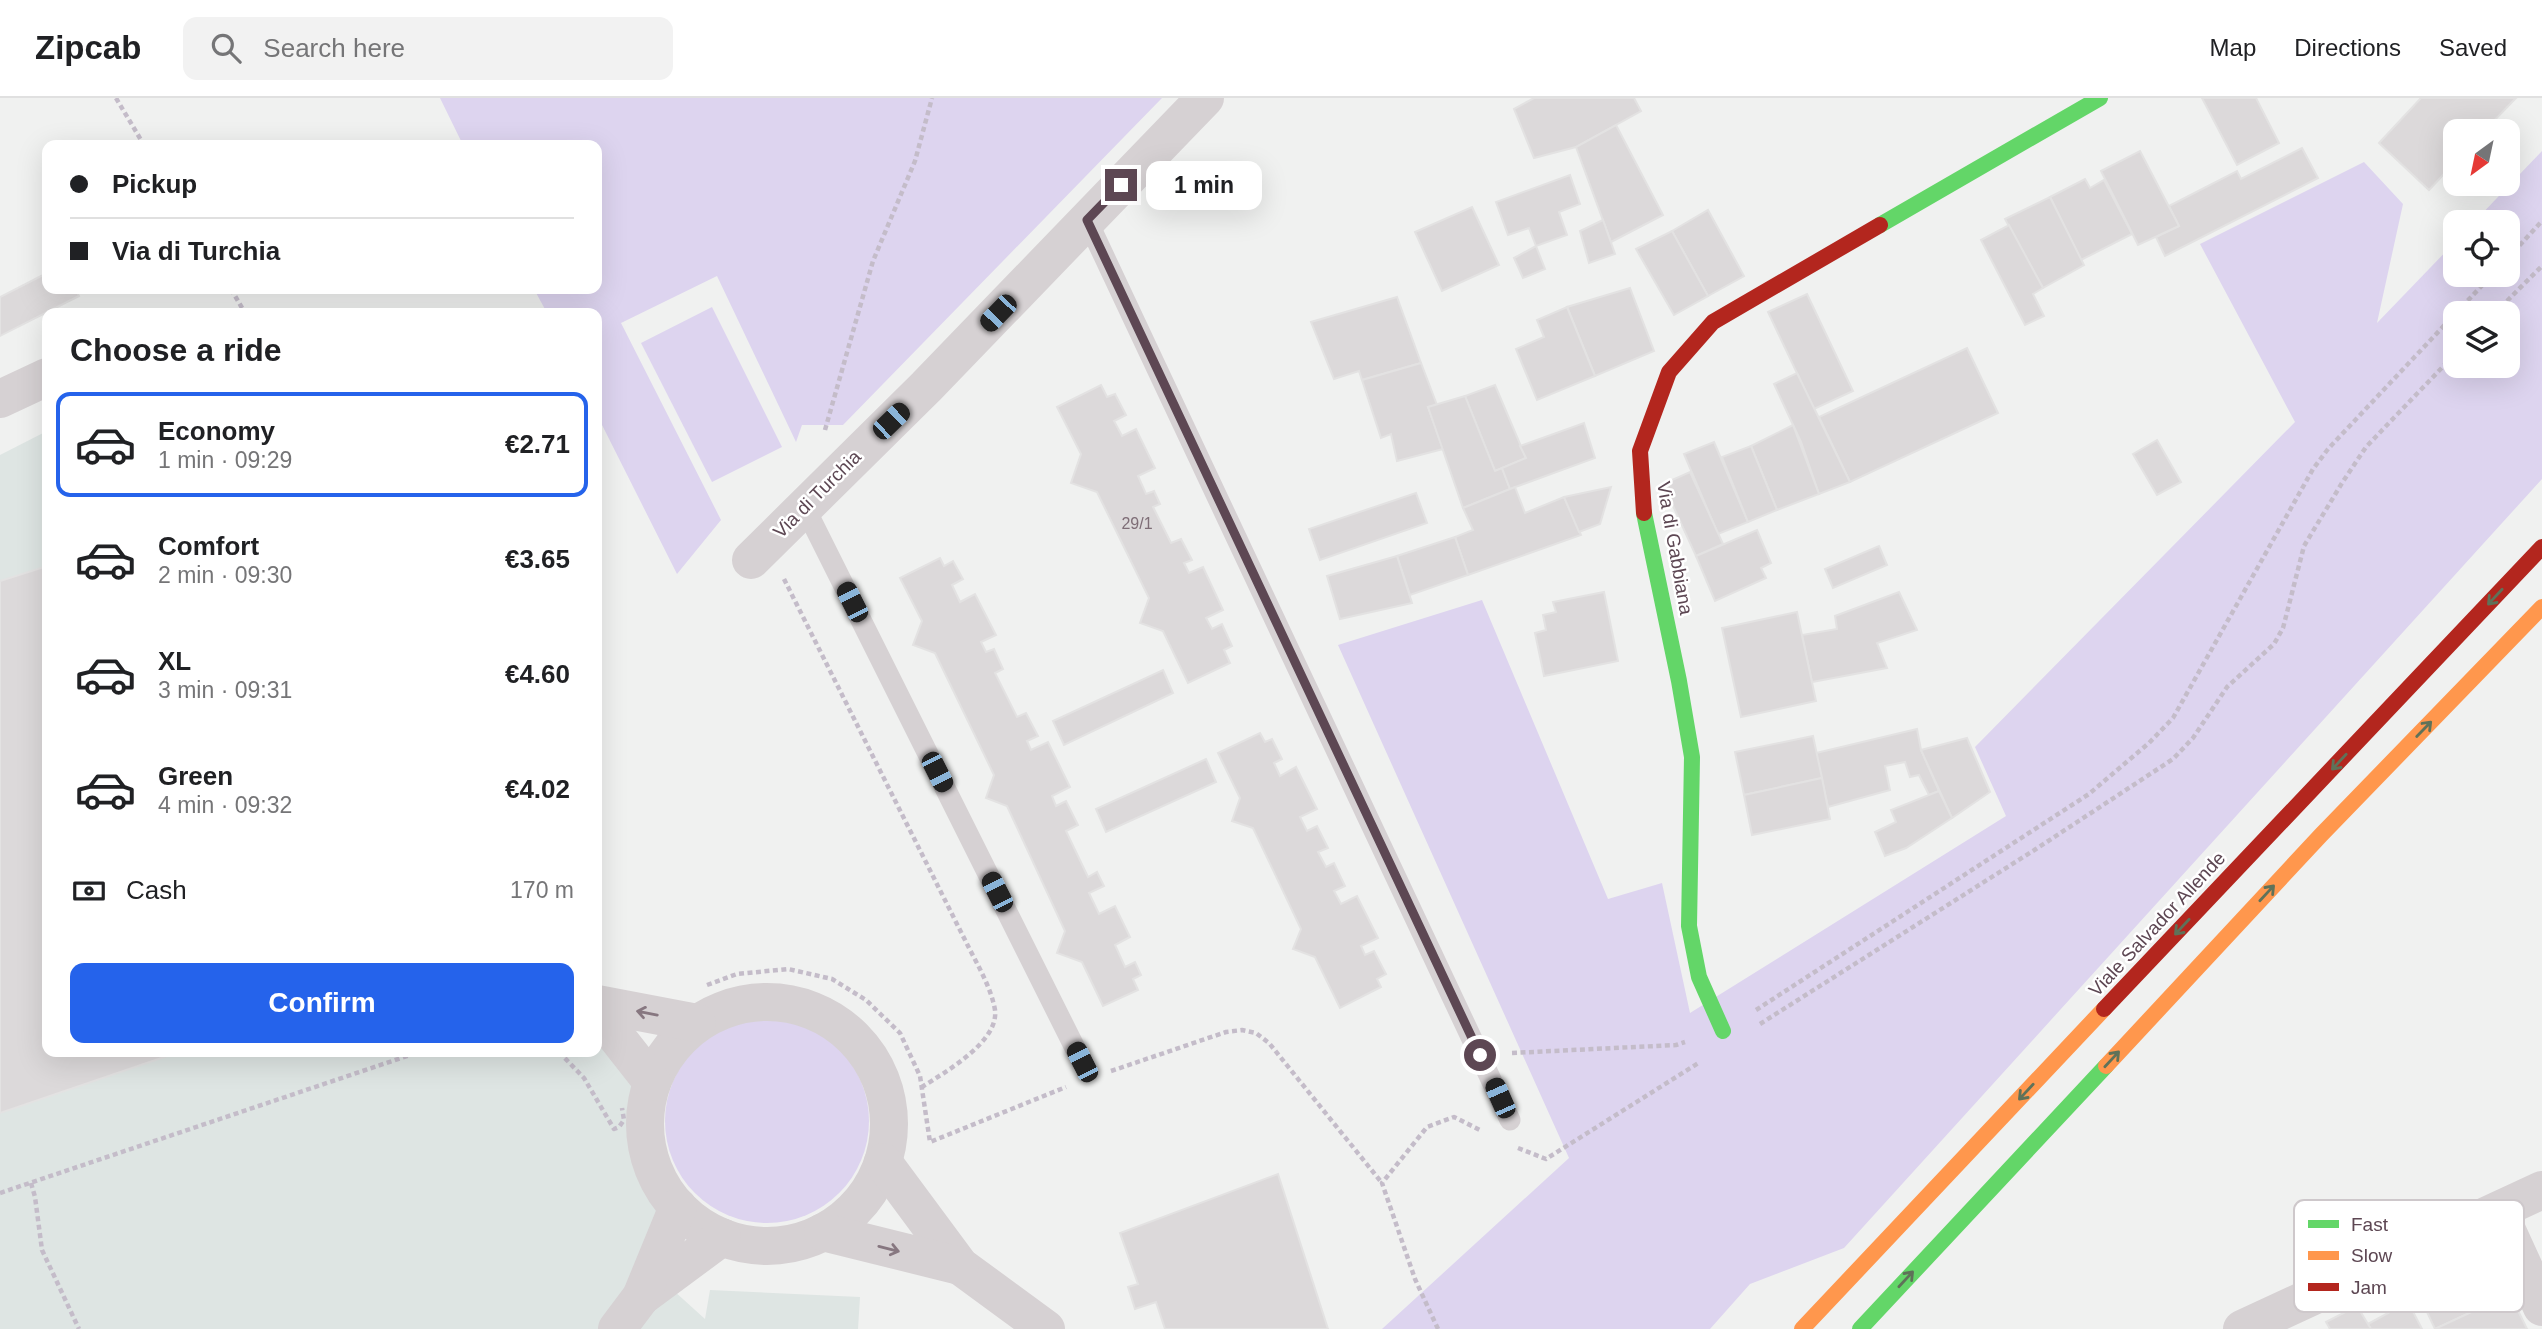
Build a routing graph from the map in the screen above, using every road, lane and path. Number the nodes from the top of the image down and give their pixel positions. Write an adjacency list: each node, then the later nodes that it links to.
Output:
1 (116, 98): 5 (path)
2 (932, 98): 17 (path)
3 (1205, 98): 6 (street, Via di Turchia)
4 (2100, 98): 27 (main road, Via di Gabbiana)
5 (141, 140)
6 (1087, 220): 18 (street, Via di Turchia); 28 (lane)
7 (2542, 221): 8 (path)
8 (2520, 245)
9 (2542, 266): 12 (path)
10 (2480, 287): 11 (path)
11 (2467, 301)
12 (2507, 301)
13 (2443, 326): 27 (path)
14 (2443, 367): 26 (path)
15 (42, 379): 16 (street)
16 (0, 400)
17 (823, 439)
18 (804, 506): 20 (street, Via di Turchia); 31 (lane)
19 (2542, 547): 57 (main road, Viale Salvador Allende, one-way to 57)
20 (759, 552): 35 (path)
21 (2542, 607): 58 (main road, one-way to 21)
22 (705, 985): 35 (path)
23 (602, 1005): 25 (street, one-way to 23)
24 (602, 1018): 33 (street)
25 (697, 1023): 33 (street); 39 (street)
26 (1751, 1029)
27 (1723, 1031): 28 (path)
28 (1480, 1055): 36 (lane)
29 (404, 1057): 40 (path)
30 (1707, 1058): 38 (path)
31 (1082, 1062)
32 (1102, 1074): 41 (path)
33 (652, 1082): 45 (street)
34 (1077, 1083): 35 (path)
35 (922, 1087)
36 (1510, 1120)
37 (1491, 1135): 41 (path)
38 (1514, 1146)
39 (883, 1162): 46 (street); 48 (street)
40 (31, 1183): 43 (path); 53 (path)
41 (1382, 1183): 56 (path)
42 (2542, 1190): 44 (street)
43 (0, 1193)
44 (2521, 1200)
45 (678, 1207): 47 (street); 50 (street)
46 (822, 1233): 47 (street); 48 (street, one-way to 48)
47 (722, 1237): 50 (street)
48 (960, 1266): 55 (street)
49 (2524, 1268): 52 (street)
50 (641, 1297): 54 (street)
51 (2294, 1305): 59 (street)
52 (2542, 1307)
53 (79, 1329)
54 (617, 1329)
55 (1046, 1329)
56 (1438, 1329)
57 (1802, 1329)
58 (1860, 1329)
59 (2242, 1329)

